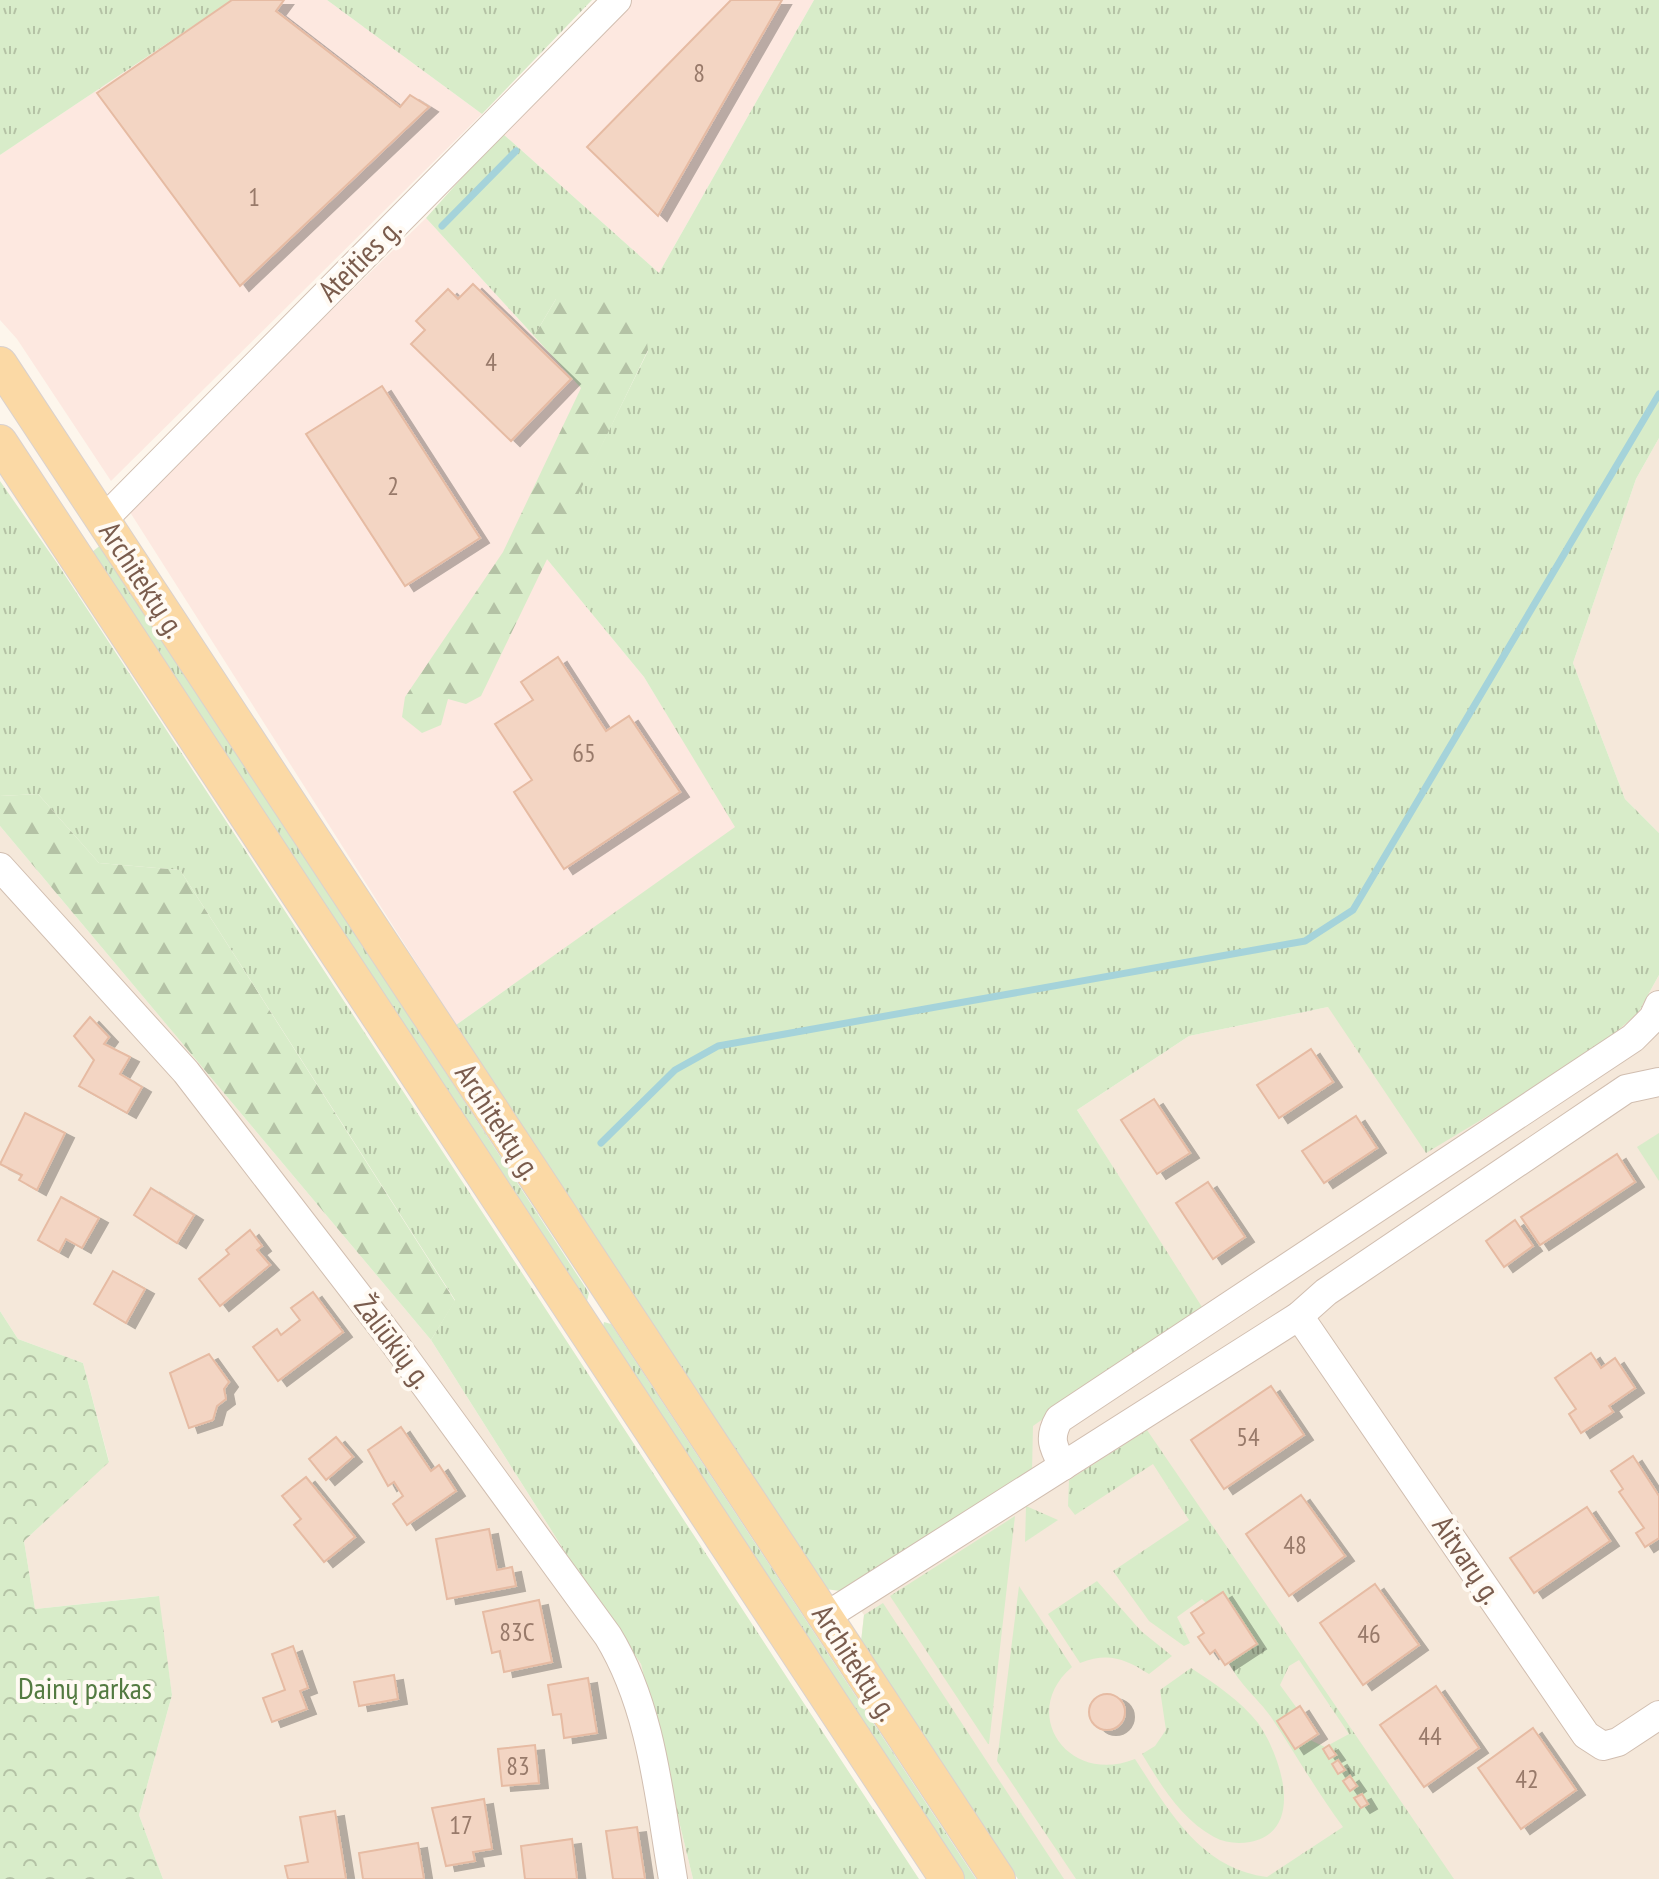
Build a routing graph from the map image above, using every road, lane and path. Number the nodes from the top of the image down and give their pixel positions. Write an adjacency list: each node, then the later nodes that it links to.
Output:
1 (617, 0): 4 (street, Ateities g.)
2 (0, 364): 4 (main road, Architektų g.)
3 (0, 442): 5 (main road, Architektų g.)
4 (103, 520): 5 (main road); 9 (main road, Architektų g.)
5 (70, 548): 11 (main road, Architektų g.)
6 (0, 867): 15 (street, Žaliūkių g.)
7 (1656, 1012): 12 (street)
8 (1659, 1082): 10 (street)
9 (616, 1301): 11 (main road); 13 (main road, Architektų g.)
10 (1299, 1316): 12 (street); 14 (street, Aitvarų g.)
11 (582, 1324): 16 (main road, Architektų g.)
12 (1063, 1466): 13 (street)
13 (825, 1617): 17 (main road, Architektų g.)
14 (1659, 1715)
15 (673, 1879)
16 (947, 1879)
17 (998, 1879)

